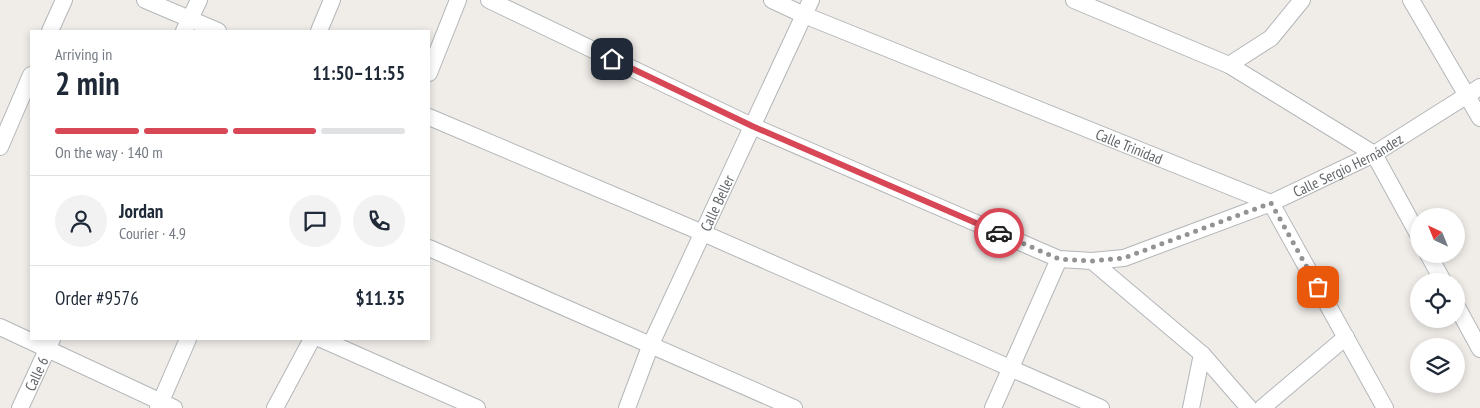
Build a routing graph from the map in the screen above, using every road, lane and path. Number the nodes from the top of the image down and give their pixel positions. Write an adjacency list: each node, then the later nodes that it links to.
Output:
1 (64, 0): 14 (street)
2 (145, 0): 13 (street)
3 (199, 0): 13 (street)
4 (332, 0): 16 (street)
5 (458, 0): 18 (street)
6 (489, 0): 23 (street, Calle Sergio Hernández)
7 (772, 0): 12 (street, Calle Trinidad)
8 (811, 0): 12 (street, Calle Beller)
9 (1074, 0): 17 (street)
10 (1302, 0): 17 (street)
11 (1410, 0): 20 (street)
12 (804, 15): 23 (street, Calle Beller); 26 (street, Calle Trinidad)
13 (187, 25): 15 (street)
14 (50, 30)
15 (213, 30)
16 (319, 30)
17 (1229, 65): 25 (street)
18 (430, 71)
19 (30, 77): 24 (street)
20 (1473, 90): 22 (street); 25 (street, Calle Sergio Hernández)
21 (430, 117): 28 (street)
22 (1480, 118)
23 (752, 126): 28 (street, Calle Beller); 30 (street, Calle Sergio Hernández)
24 (0, 147)
25 (1374, 154): 26 (street, Calle Sergio Hernández); 27 (street)
26 (1271, 203): 31 (street, Calle Sergio Hernández); 35 (street)
27 (1410, 220)
28 (703, 233): 40 (street, Calle Beller); 43 (street)
29 (430, 248): 40 (street)
30 (1059, 259): 31 (street, Calle Sergio Hernández); 43 (street)
31 (1092, 261): 42 (street)
32 (1465, 321): 41 (street)
33 (0, 327): 34 (street)
34 (30, 337)
35 (1346, 337): 54 (street); 55 (street)
36 (188, 340): 44 (street)
37 (311, 340): 46 (street)
38 (323, 340): 47 (street)
39 (49, 344): 44 (street); 45 (street, Calle 6)
40 (651, 344): 48 (street, Calle Beller); 49 (street)
41 (1480, 348)
42 (1202, 354): 52 (street); 53 (street)
43 (1009, 368): 50 (street); 51 (street)
44 (164, 406)
45 (20, 408)
46 (275, 408)
47 (477, 408)
48 (627, 408)
49 (794, 408)
50 (993, 408)
51 (1101, 408)
52 (1191, 408)
53 (1248, 408)
54 (1262, 408)
55 (1385, 408)

